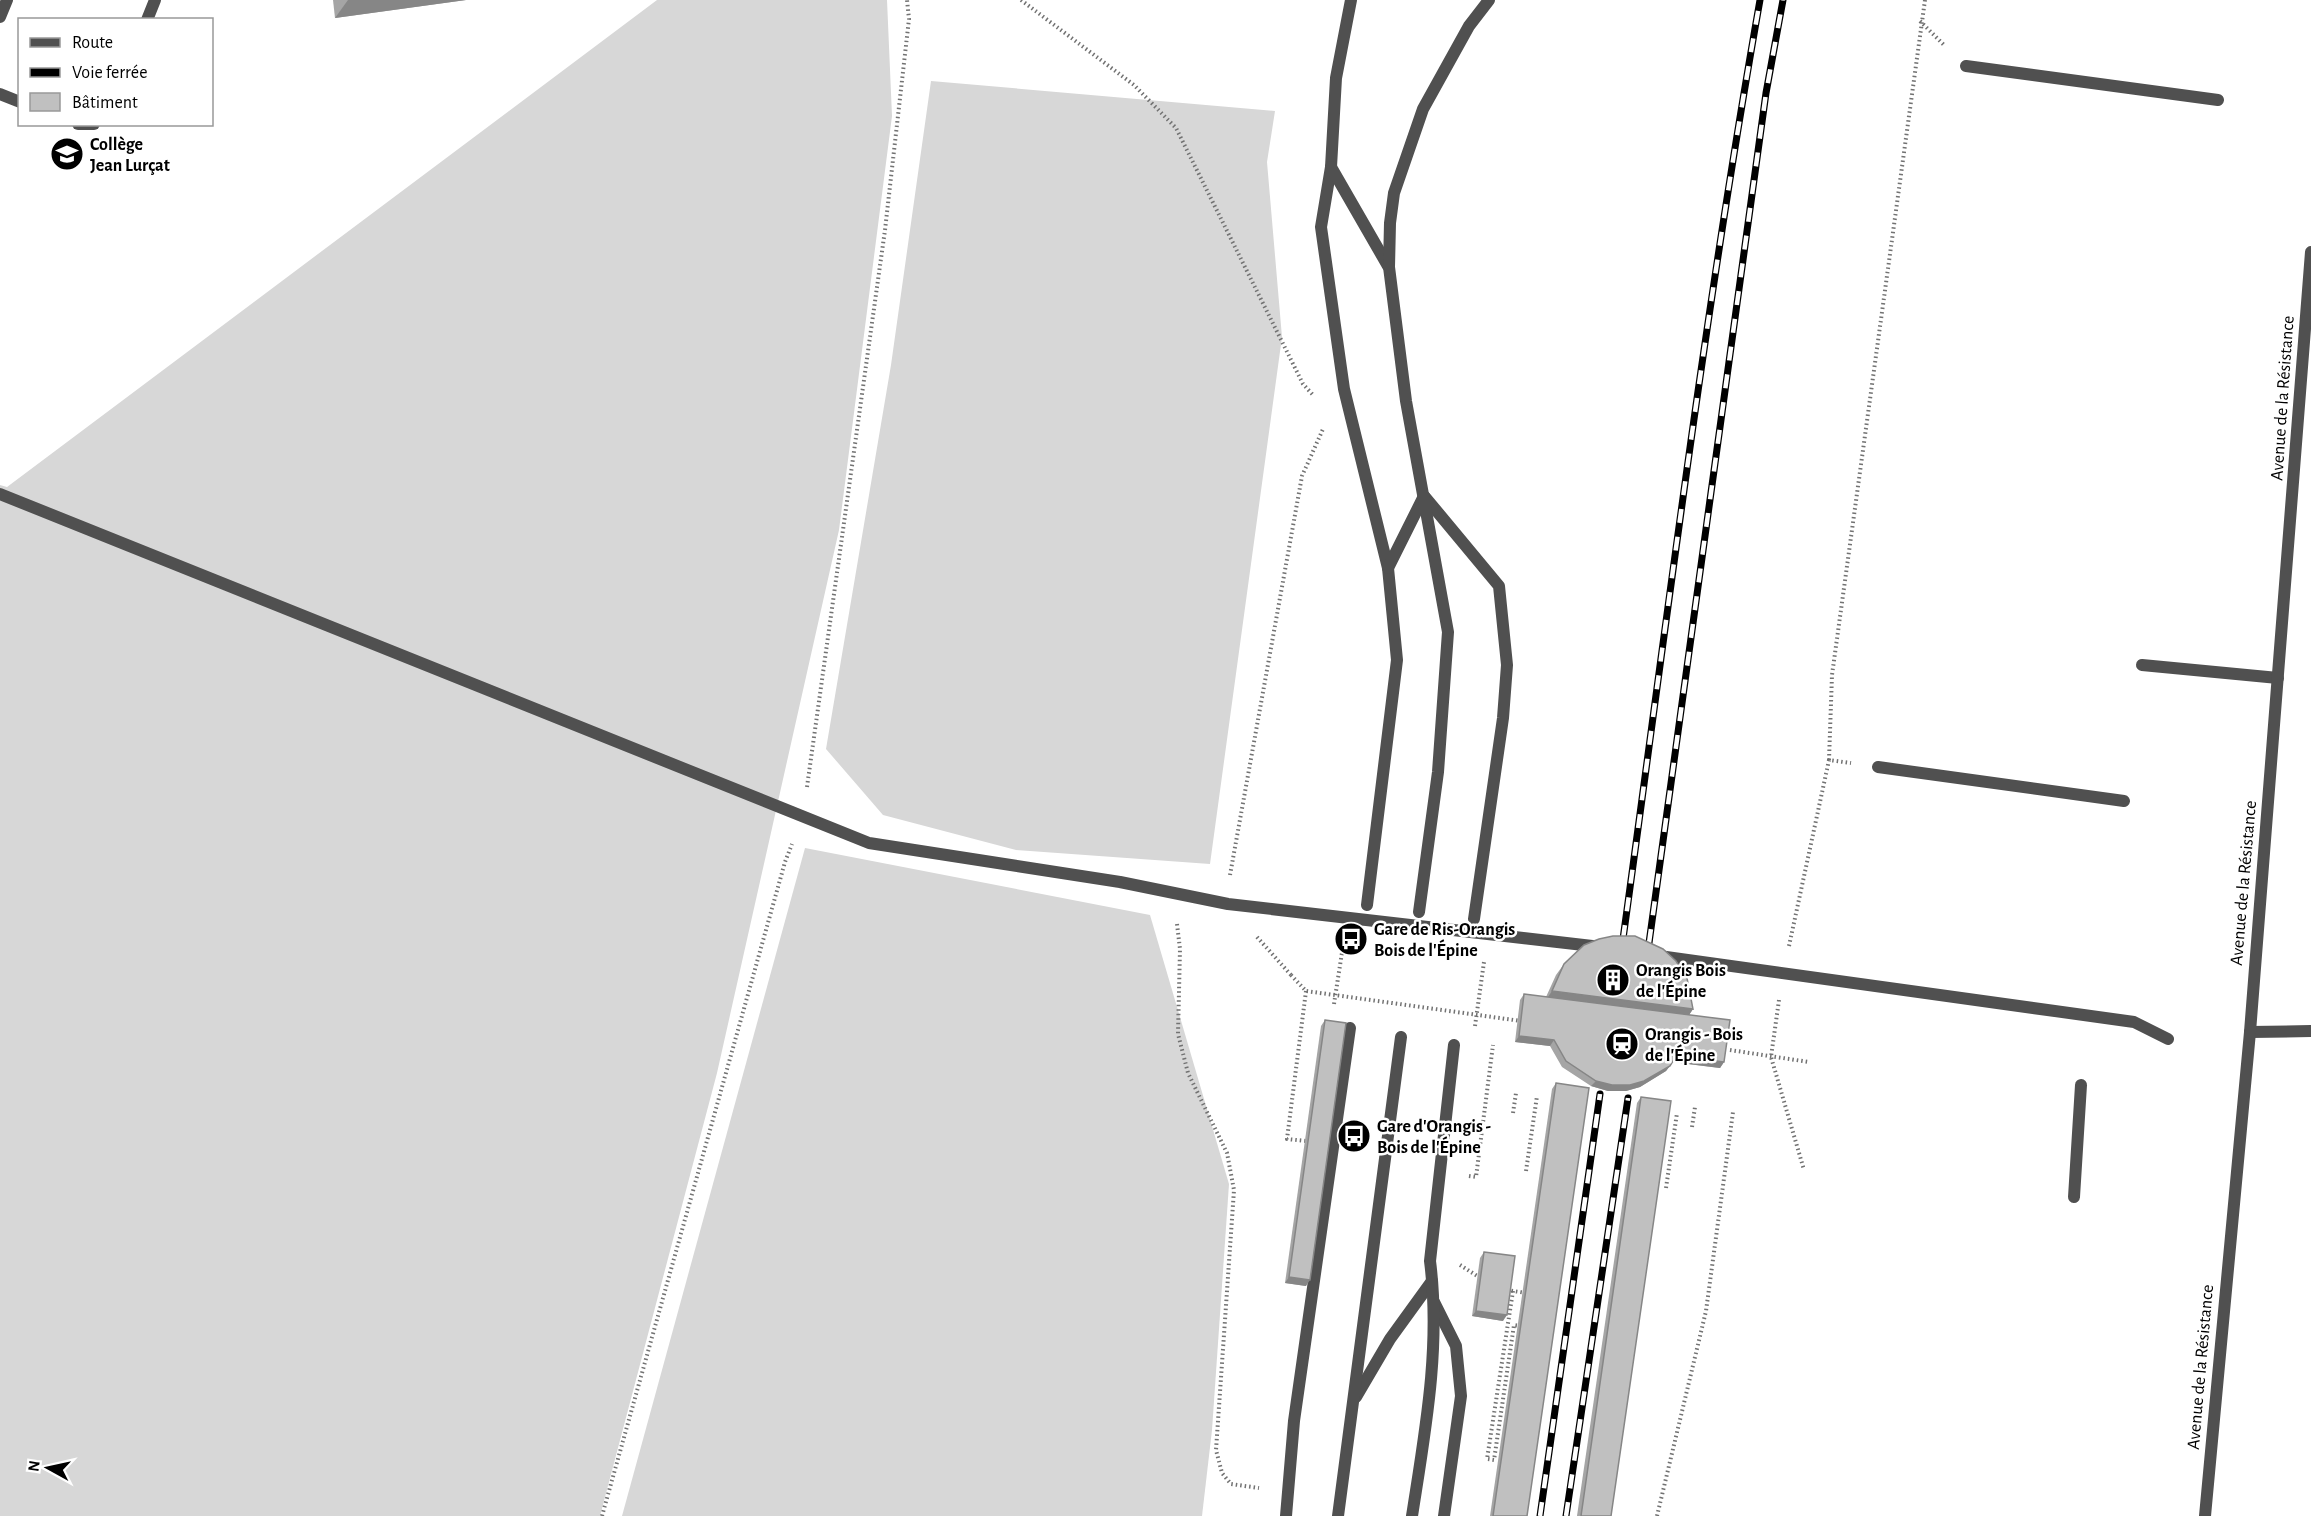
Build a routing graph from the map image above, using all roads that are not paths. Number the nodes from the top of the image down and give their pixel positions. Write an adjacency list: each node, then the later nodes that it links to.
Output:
1 (7, 0): 5 (street)
2 (156, 0): 6 (street)
3 (1351, 0): 11 (street)
4 (1489, 0): 13 (street)
5 (0, 17)
6 (148, 18)
7 (1966, 66): 9 (street)
8 (0, 94): 10 (street)
9 (2218, 100)
10 (18, 101)
11 (1331, 167): 13 (street); 16 (street)
12 (2311, 252): 18 (street, Avenue de la Résistance)
13 (1389, 267): 15 (street)
14 (0, 494): 24 (street)
15 (1424, 496): 16 (street); 22 (street); 23 (street)
16 (1388, 568): 21 (street)
17 (2142, 665): 18 (street)
18 (2278, 678): 28 (street, Avenue de la Résistance)
19 (1878, 767): 20 (street)
20 (2124, 801)
21 (1367, 905)
22 (1419, 912)
23 (1474, 920)
24 (1616, 949)
25 (1648, 954): 30 (street)
26 (1350, 1028): 37 (street)
27 (2311, 1031): 28 (street)
28 (2250, 1032): 41 (street, Avenue de la Résistance)
29 (1401, 1036): 36 (street)
30 (2168, 1039)
31 (1454, 1045): 34 (street)
32 (2081, 1085): 33 (street)
33 (2074, 1197)
34 (1433, 1281): 35 (street); 36 (street)
35 (1432, 1299): 39 (street); 40 (street)
36 (1354, 1401): 38 (street)
37 (1286, 1516)
38 (1338, 1516)
39 (1412, 1516)
40 (1444, 1516)
41 (2205, 1516)

